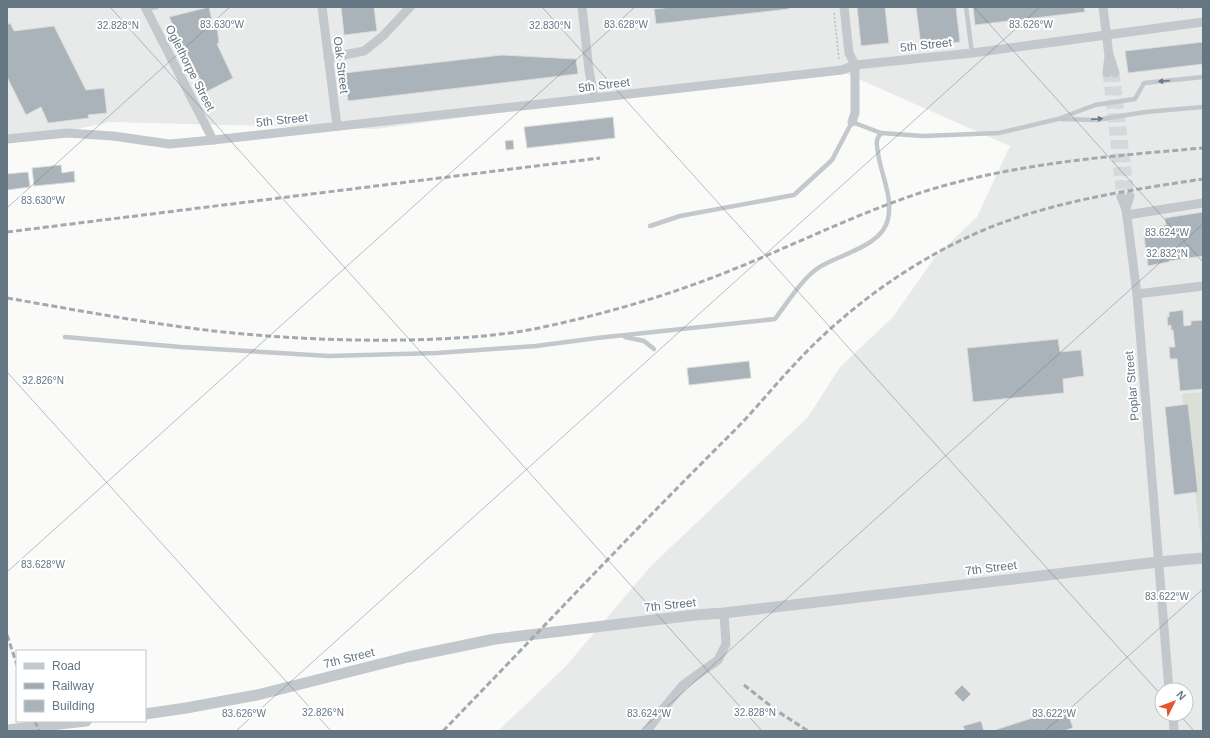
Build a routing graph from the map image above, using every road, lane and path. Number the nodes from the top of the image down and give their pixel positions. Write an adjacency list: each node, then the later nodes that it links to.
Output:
1 (157, 7): 10 (lane)
2 (322, 7): 15 (street, Oak Street)
3 (410, 7): 15 (street)
4 (582, 7): 20 (street)
5 (834, 7): 16 (path)
6 (844, 7): 17 (street)
7 (966, 7): 14 (lane)
8 (1103, 7): 13 (street)
9 (1190, 7): 11 (path)
10 (146, 8): 27 (street, Oglethorpe Street)
11 (1177, 8)
12 (1203, 22): 13 (street, 5th Street)
13 (1106, 35): 14 (street, 5th Street); 18 (street)
14 (972, 53): 17 (street, 5th Street)
15 (328, 58): 24 (street, Oak Street)
16 (839, 59)
17 (855, 65): 20 (street, 5th Street); 23 (street)
18 (1111, 73)
19 (1203, 77): 22 (lane, one-way to 22)
20 (594, 98): 24 (street, 5th Street)
21 (1203, 107): 22 (lane, one-way to 21)
22 (1058, 119): 25 (lane)
23 (852, 122): 25 (lane); 32 (lane)
24 (337, 126): 27 (street, 5th Street)
25 (881, 133): 35 (lane)
26 (7, 139): 27 (street, 5th Street)
27 (213, 140)
28 (1130, 196): 31 (street, Poplar Street)
29 (1121, 197): 31 (street, Poplar Street)
30 (1203, 203): 31 (street)
31 (1127, 212): 34 (street, Poplar Street)
32 (650, 226)
33 (1203, 286): 34 (street)
34 (1137, 294): 39 (street, Poplar Street)
35 (617, 335): 36 (lane); 37 (lane)
36 (65, 337)
37 (654, 349)
38 (1203, 558): 39 (street, 7th Street)
39 (1158, 562): 40 (street, 7th Street); 41 (street, Poplar Street)
40 (724, 613): 42 (street, 7th Street); 45 (street)
41 (1169, 682)
42 (146, 714)
43 (77, 722): 44 (street)
44 (7, 730)
45 (647, 731)

